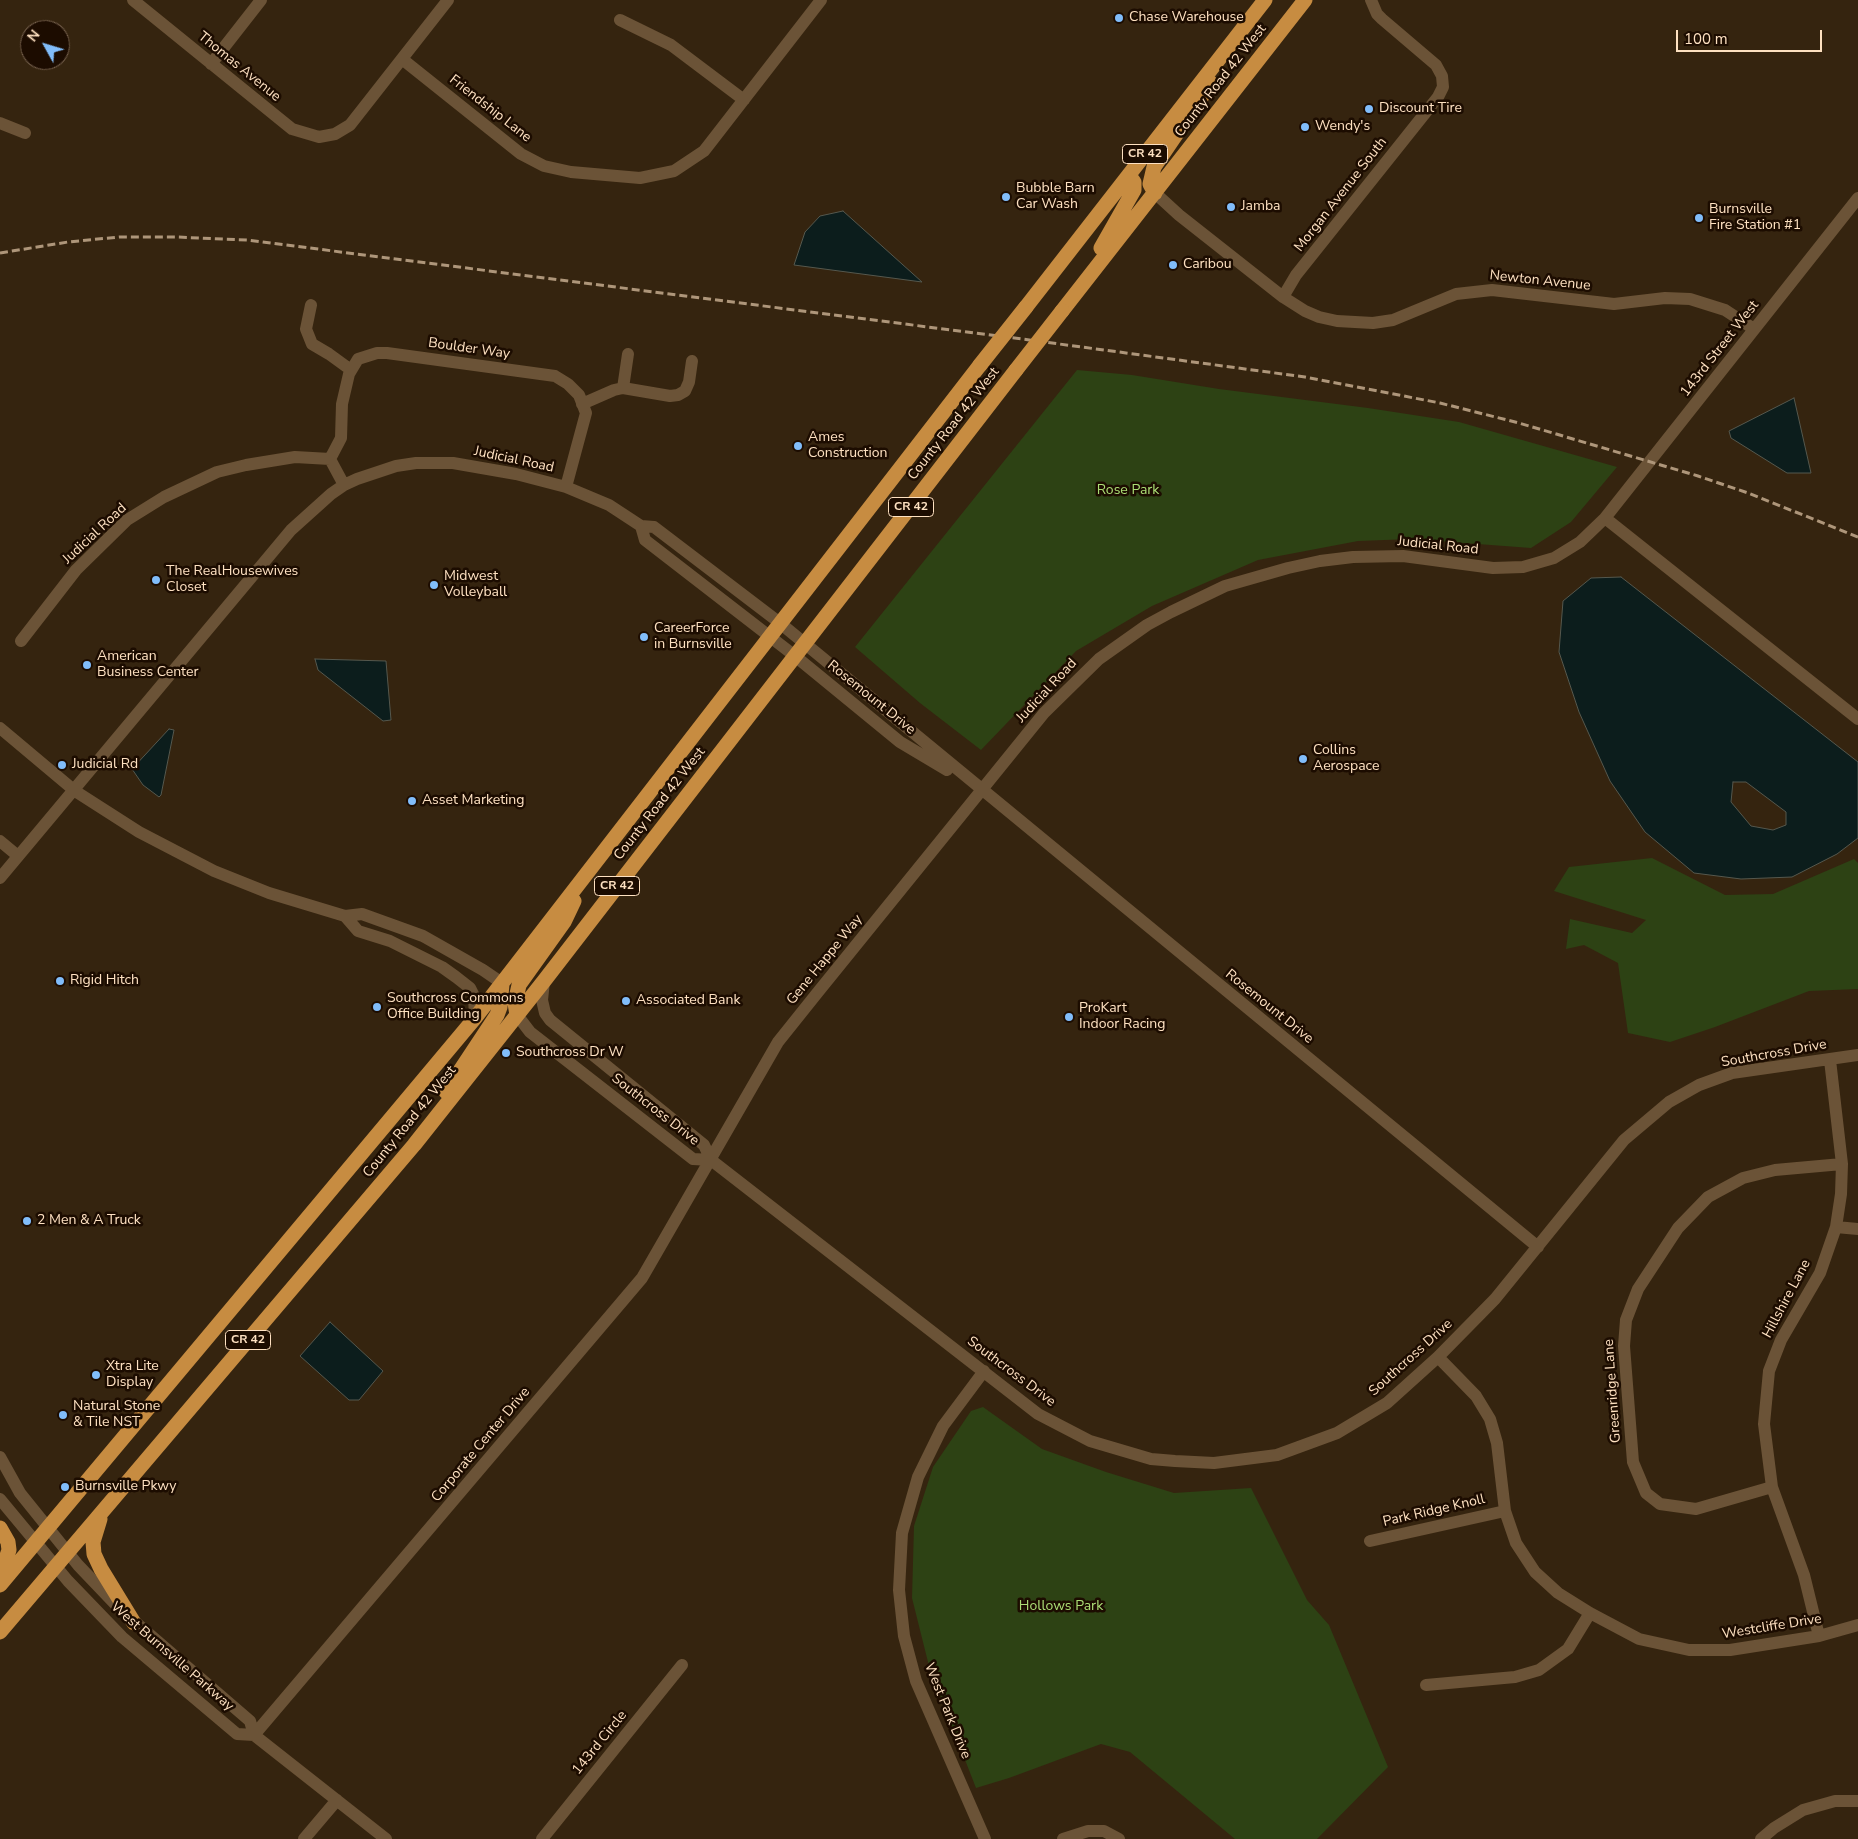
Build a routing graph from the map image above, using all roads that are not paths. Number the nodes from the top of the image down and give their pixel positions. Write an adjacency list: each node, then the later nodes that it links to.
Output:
1 (133, 0): 10 (street, Thomas Avenue)
2 (261, 0): 10 (street)
3 (448, 0): 9 (street)
4 (821, 0): 11 (street, Friendship Lane)
5 (1304, 0): 15 (highway, County Road 42 West / CR 42)
6 (1371, 0): 17 (street, Morgan Avenue South)
7 (1262, 4): 14 (highway, County Road 42 West / CR 42); 15 (highway)
8 (620, 20): 11 (street)
9 (402, 59): 10 (street, Thomas Avenue); 11 (street, Friendship Lane)
10 (211, 64)
11 (744, 100)
12 (0, 123): 13 (street)
13 (25, 133)
14 (1129, 175): 19 (highway); 31 (highway, County Road 42 West / CR 42, bridge)
15 (1155, 192): 17 (street, Newton Avenue); 19 (highway, County Road 42 West / CR 42)
16 (1858, 198): 20 (street, 143rd Street West)
17 (1283, 297): 20 (street, Newton Avenue)
18 (311, 305): 23 (street)
19 (1062, 311): 34 (highway, County Road 42 West / CR 42, bridge)
20 (1754, 329): 29 (street, 143rd Street West)
21 (628, 354): 24 (street)
22 (692, 361): 24 (street)
23 (351, 370): 25 (street, Boulder Way); 26 (street)
24 (623, 388): 25 (street)
25 (582, 404): 28 (street)
26 (330, 459): 27 (street); 33 (street, Judicial Road)
27 (344, 485): 28 (street, Judicial Road); 38 (street, Judicial Road)
28 (566, 487): 30 (street, Judicial Road)
29 (1605, 518): 35 (street); 37 (street, Judicial Road)
30 (641, 526): 31 (street, Judicial Road); 32 (street, Judicial Road)
31 (780, 623): 32 (highway, County Road 42 West / CR 42); 34 (street, Judicial Road)
32 (770, 637): 34 (street, Judicial Road); 41 (highway, County Road 42 West / CR 42)
33 (21, 640)
34 (800, 650): 37 (street, Rosemount Drive); 44 (highway, County Road 42 West / CR 42)
35 (1858, 719)
36 (0, 728): 38 (street)
37 (981, 790): 51 (street, Gene Happe Way); 55 (street, Rosemount Drive)
38 (75, 791): 40 (street, Judicial Road); 43 (street)
39 (0, 841): 40 (street)
40 (18, 856): 42 (street, Judicial Road)
41 (586, 875): 45 (highway, County Road 42 West / CR 42); 46 (highway)
42 (0, 878)
43 (345, 916): 45 (street); 47 (street)
44 (544, 981): 46 (highway, County Road 42 West / CR 42); 51 (street, Southcross Drive)
45 (502, 983): 47 (highway, County Road 42 West / CR 42); 50 (highway)
46 (517, 1015): 50 (highway, County Road 42 West / CR 42); 51 (street, Southcross Drive)
47 (475, 1018): 64 (highway, County Road 42 West / CR 42)
48 (1858, 1055): 49 (street, Southcross Drive)
49 (1830, 1060): 52 (street, Hillshire Lane); 55 (street, Southcross Drive)
50 (414, 1145): 62 (highway, County Road 42 West / CR 42)
51 (711, 1160): 57 (street, Southcross Drive); 78 (street, Corporate Center Drive)
52 (1842, 1164): 53 (street, Hillshire Lane); 59 (street, Greenridge Lane)
53 (1836, 1227): 54 (street); 59 (street, Hillshire Lane)
54 (1858, 1229)
55 (1538, 1247): 56 (street, Southcross Drive)
56 (1438, 1357): 57 (street, Southcross Drive); 61 (street, Westcliffe Drive)
57 (984, 1371): 84 (street, West Park Drive)
58 (0, 1457): 64 (street, West Burnsville Parkway)
59 (1772, 1487): 75 (street, Hillshire Lane)
60 (0, 1499): 66 (street, West Burnsville Parkway)
61 (1505, 1511): 65 (street, Park Ridge Knoll); 71 (street, Westcliffe Drive)
62 (102, 1512): 67 (highway, County Road 42 West / CR 42); 72 (highway)
63 (0, 1528): 69 (highway)
64 (48, 1528): 66 (highway, County Road 42 West / CR 42); 67 (street, West Burnsville Parkway)
65 (1370, 1541)
66 (37, 1542): 68 (street, West Burnsville Parkway); 70 (highway, County Road 42 West / CR 42)
67 (68, 1552): 68 (highway, County Road 42 West / CR 42); 72 (street, West Burnsville Parkway)
68 (56, 1566): 74 (highway, County Road 42 West / CR 42); 78 (street, West Burnsville Parkway)
69 (0, 1576)
70 (0, 1584)
71 (1590, 1613): 75 (street, Westcliffe Drive); 77 (street)
72 (134, 1623): 78 (street, West Burnsville Parkway)
73 (1858, 1625): 75 (street, Westcliffe Drive)
74 (0, 1632)
75 (1818, 1636)
76 (682, 1665): 83 (street, 143rd Circle)
77 (1426, 1685)
78 (254, 1735): 79 (street, West Burnsville Parkway)
79 (338, 1800): 81 (street); 82 (street, West Burnsville Parkway)
80 (1858, 1801): 87 (street)
81 (304, 1839)
82 (386, 1839)
83 (542, 1839)
84 (985, 1839)
85 (1063, 1839): 86 (street)
86 (1119, 1839)
87 (1761, 1839)

